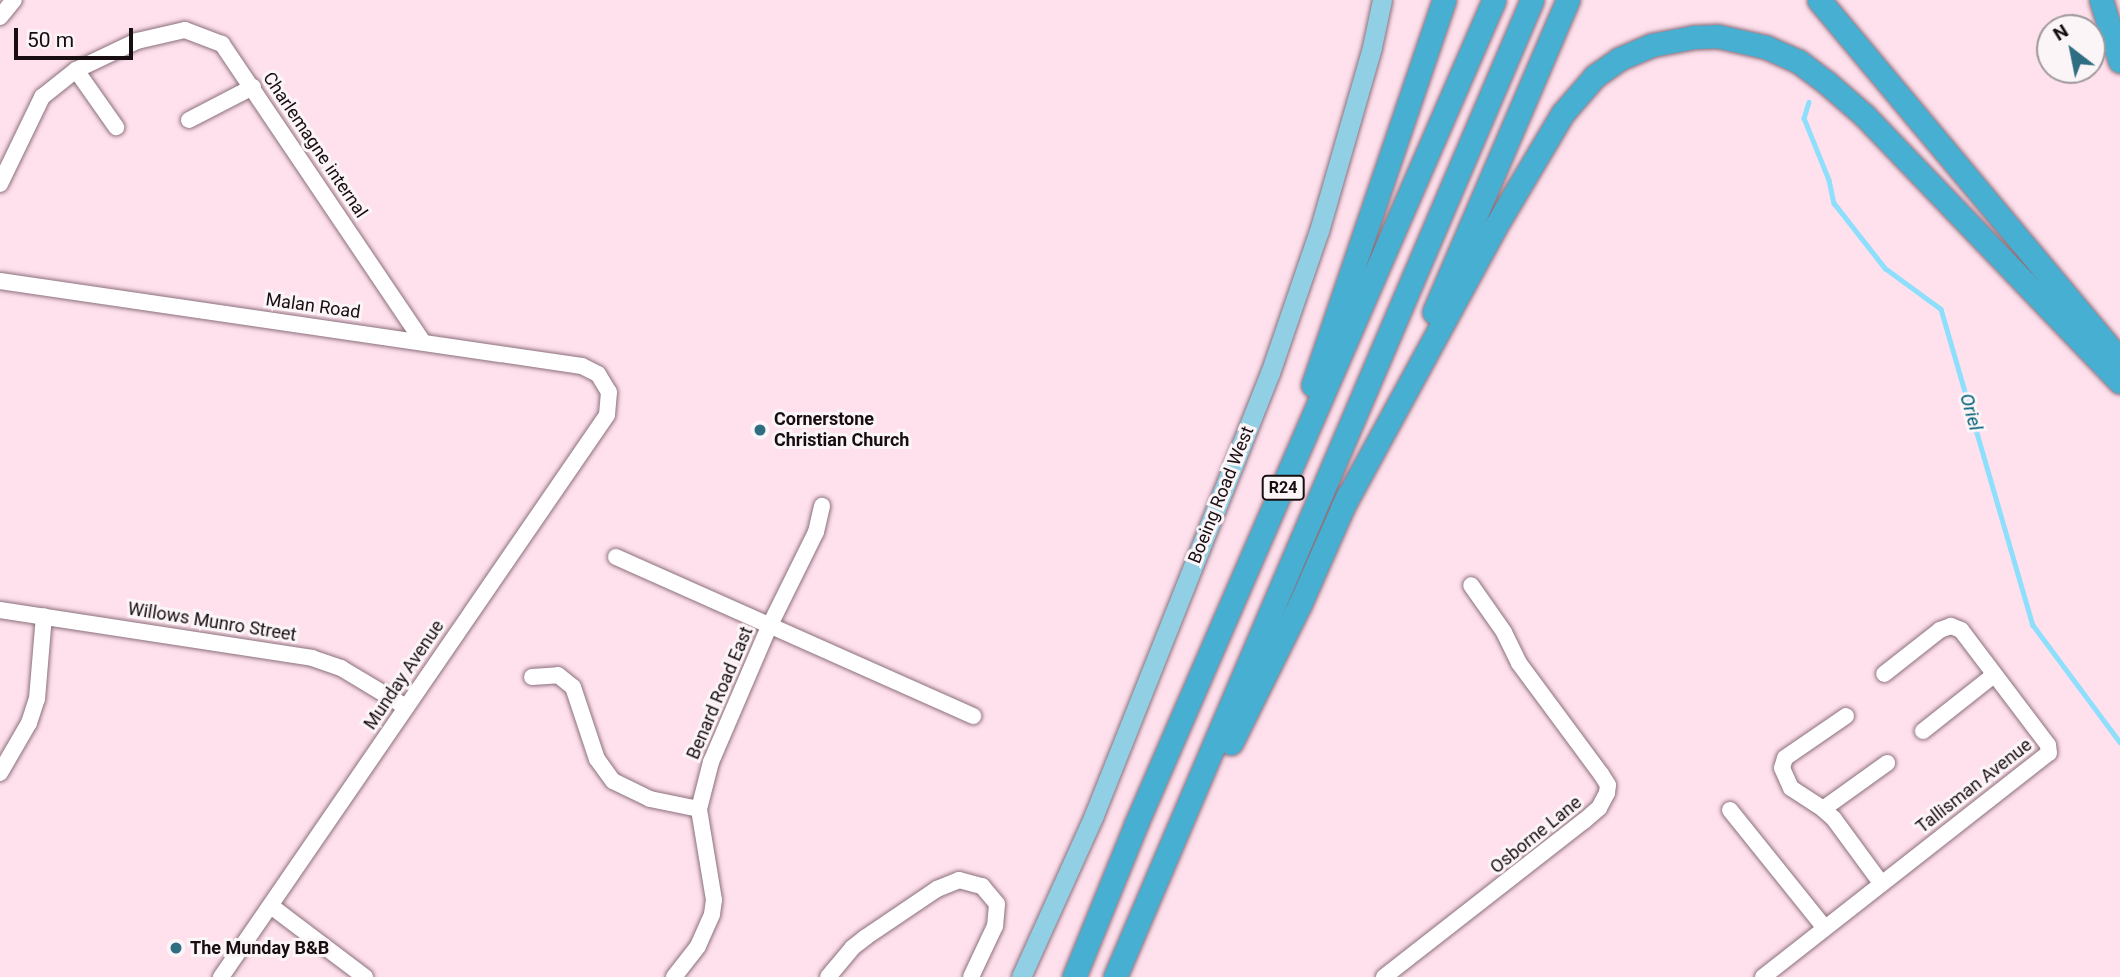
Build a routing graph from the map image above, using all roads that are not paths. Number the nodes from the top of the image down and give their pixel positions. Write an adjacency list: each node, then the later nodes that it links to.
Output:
1 (14, 0): 9 (street)
2 (1382, 0): 50 (main road, Boeing Road West)
3 (1444, 0): 23 (highway)
4 (1494, 0): 23 (highway, R24)
5 (1532, 0): 41 (highway, R24)
6 (1568, 0): 22 (highway)
7 (1819, 0): 18 (highway)
8 (2101, 0): 10 (highway)
9 (0, 17)
10 (2120, 61)
11 (76, 70): 12 (street, Charlemagne internal); 14 (street); 15 (street, Charlemagne internal)
12 (253, 87): 13 (street); 17 (street, Charlemagne internal)
13 (189, 120)
14 (116, 127)
15 (0, 184)
16 (0, 281): 17 (street, Malan Road)
17 (422, 341): 20 (street, Malan Road)
18 (2120, 360)
19 (2120, 382): 22 (highway)
20 (609, 391): 32 (street, Munday Avenue)
21 (822, 506): 28 (street, Benard Road East)
22 (1342, 508): 41 (highway)
23 (1259, 543): 51 (highway, R24)
24 (616, 557): 28 (street)
25 (1471, 585): 53 (street, Osborne Lane)
26 (0, 610): 27 (street, Willows Munro Street)
27 (44, 616): 32 (street, Willows Munro Street); 37 (street)
28 (769, 627): 33 (street); 38 (street, Benard Road East)
29 (1884, 674): 30 (street, Tallisman Avenue)
30 (1994, 675): 35 (street); 42 (street, Tallisman Avenue)
31 (532, 677): 38 (street)
32 (406, 707): 43 (street, Munday Avenue)
33 (973, 716)
34 (1846, 716): 39 (street)
35 (1923, 731)
36 (1887, 763): 39 (street)
37 (0, 773)
38 (699, 809): 47 (street, Benard Road East)
39 (1823, 809): 42 (street)
40 (1730, 810): 44 (street)
41 (1176, 839): 52 (highway, R24)
42 (1881, 883): 44 (street, Tallisman Avenue)
43 (271, 906): 45 (street, Munday Avenue); 46 (street)
44 (1825, 928): 54 (street, Tallisman Avenue)
45 (220, 977)
46 (365, 977)
47 (674, 977)
48 (828, 977): 49 (street)
49 (971, 977)
50 (1021, 977)
51 (1074, 977)
52 (1115, 977)
53 (1384, 977)
54 (1763, 977)

